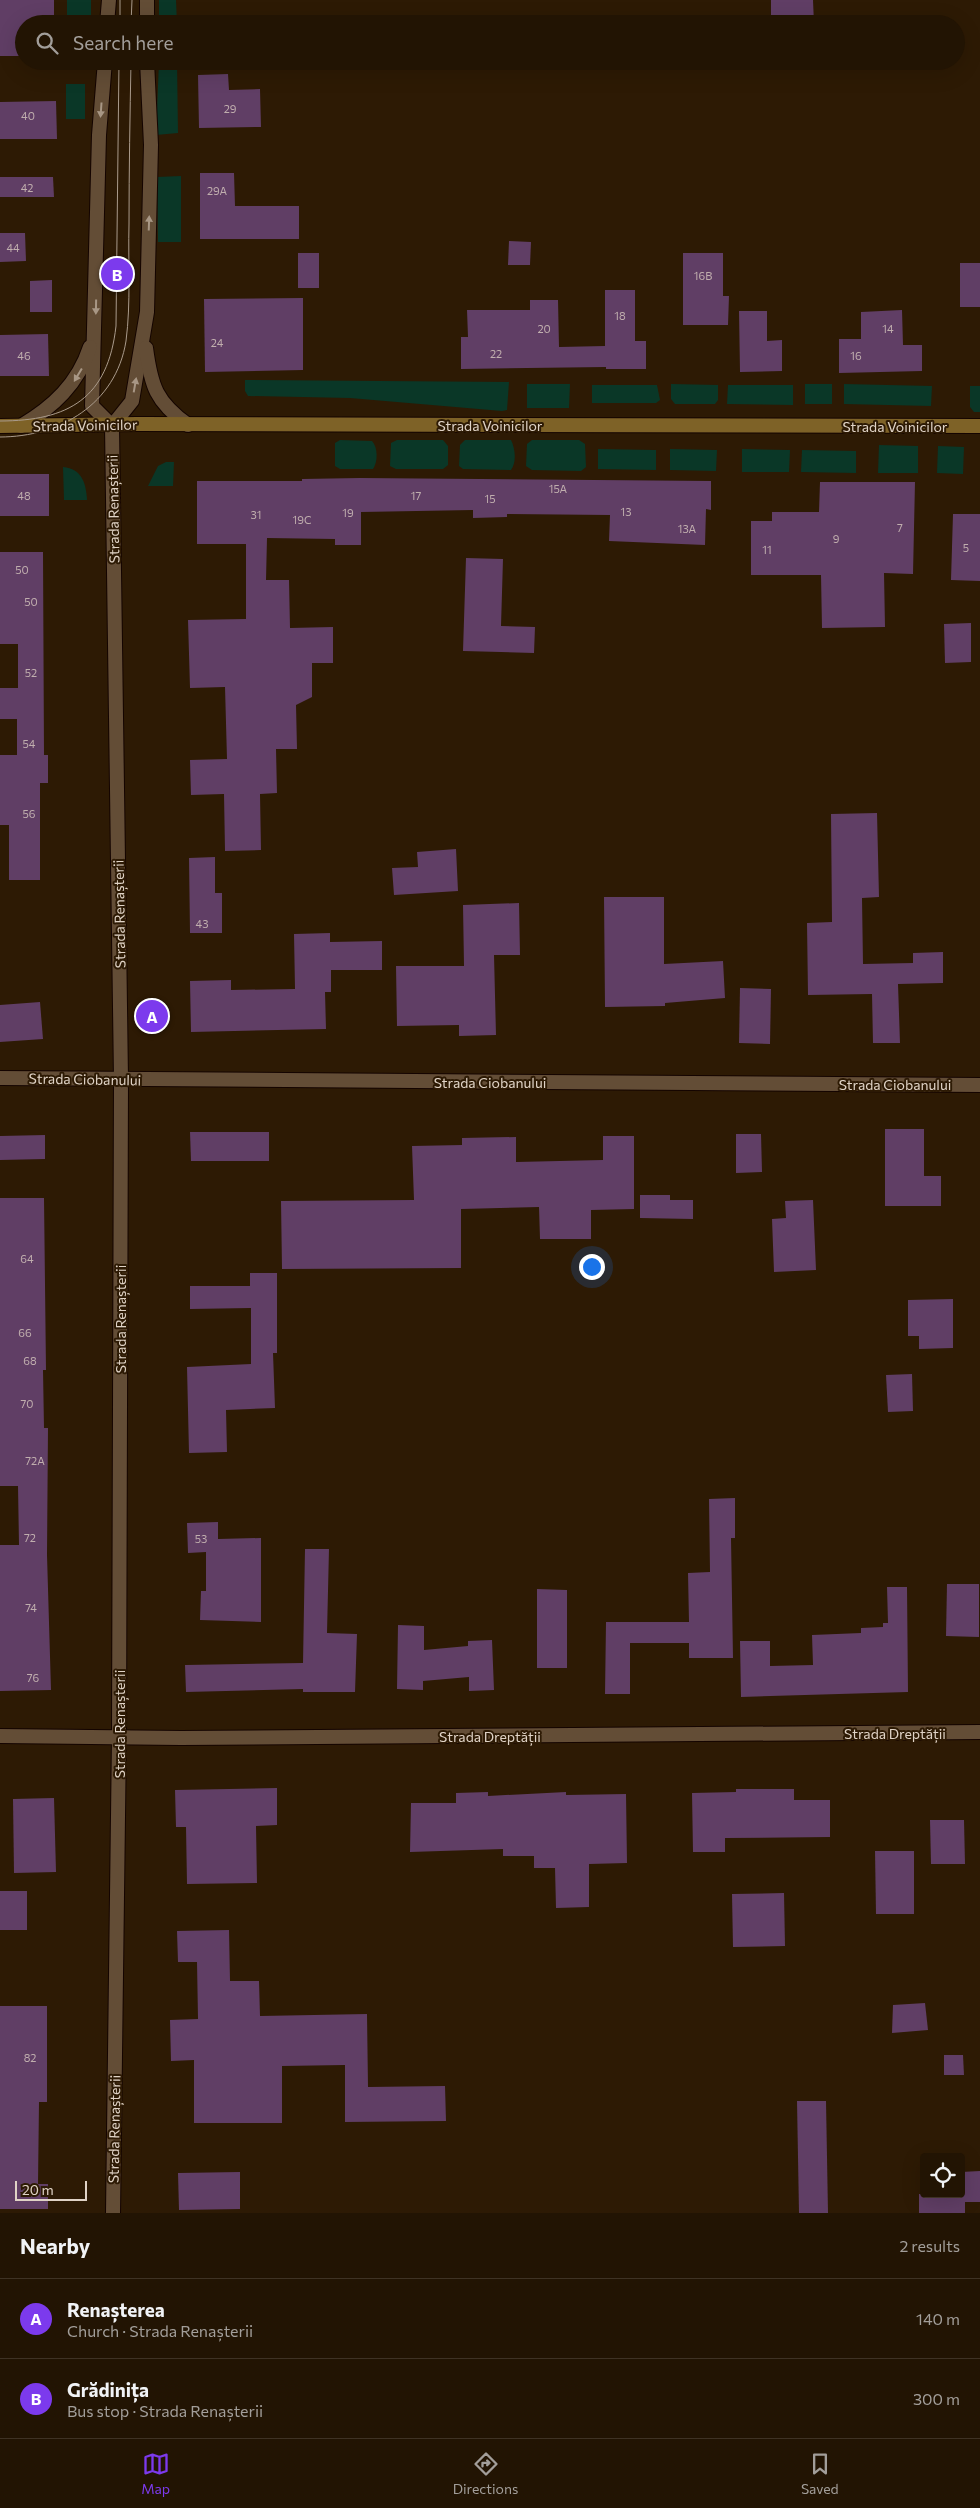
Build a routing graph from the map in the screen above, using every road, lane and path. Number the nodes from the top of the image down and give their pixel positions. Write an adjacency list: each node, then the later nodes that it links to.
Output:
1 (109, 0): 3 (street)
2 (147, 0): 4 (street)
3 (108, 15)
4 (147, 15)
5 (104, 70): 7 (street, one-way to 7)
6 (147, 70): 8 (street, one-way to 6)
7 (95, 330): 11 (street, one-way to 11); 12 (street)
8 (144, 336): 9 (street); 12 (street, one-way to 8)
9 (188, 425): 12 (main road, Strada Voinicilor); 13 (main road, Strada Voinicilor)
10 (0, 426): 11 (main road, Strada Voinicilor)
11 (21, 426): 12 (main road, Strada Voinicilor)
12 (112, 426): 15 (street, Strada Renașterii)
13 (980, 426)
14 (0, 1078): 15 (street, Strada Ciobanului)
15 (121, 1079): 16 (street, Strada Ciobanului); 19 (street, Strada Renașterii)
16 (980, 1085)
17 (980, 1732): 19 (street, Strada Dreptății)
18 (0, 1736): 19 (street, Strada Dreptății)
19 (119, 1737): 20 (street, Strada Renașterii)
20 (113, 2213)

